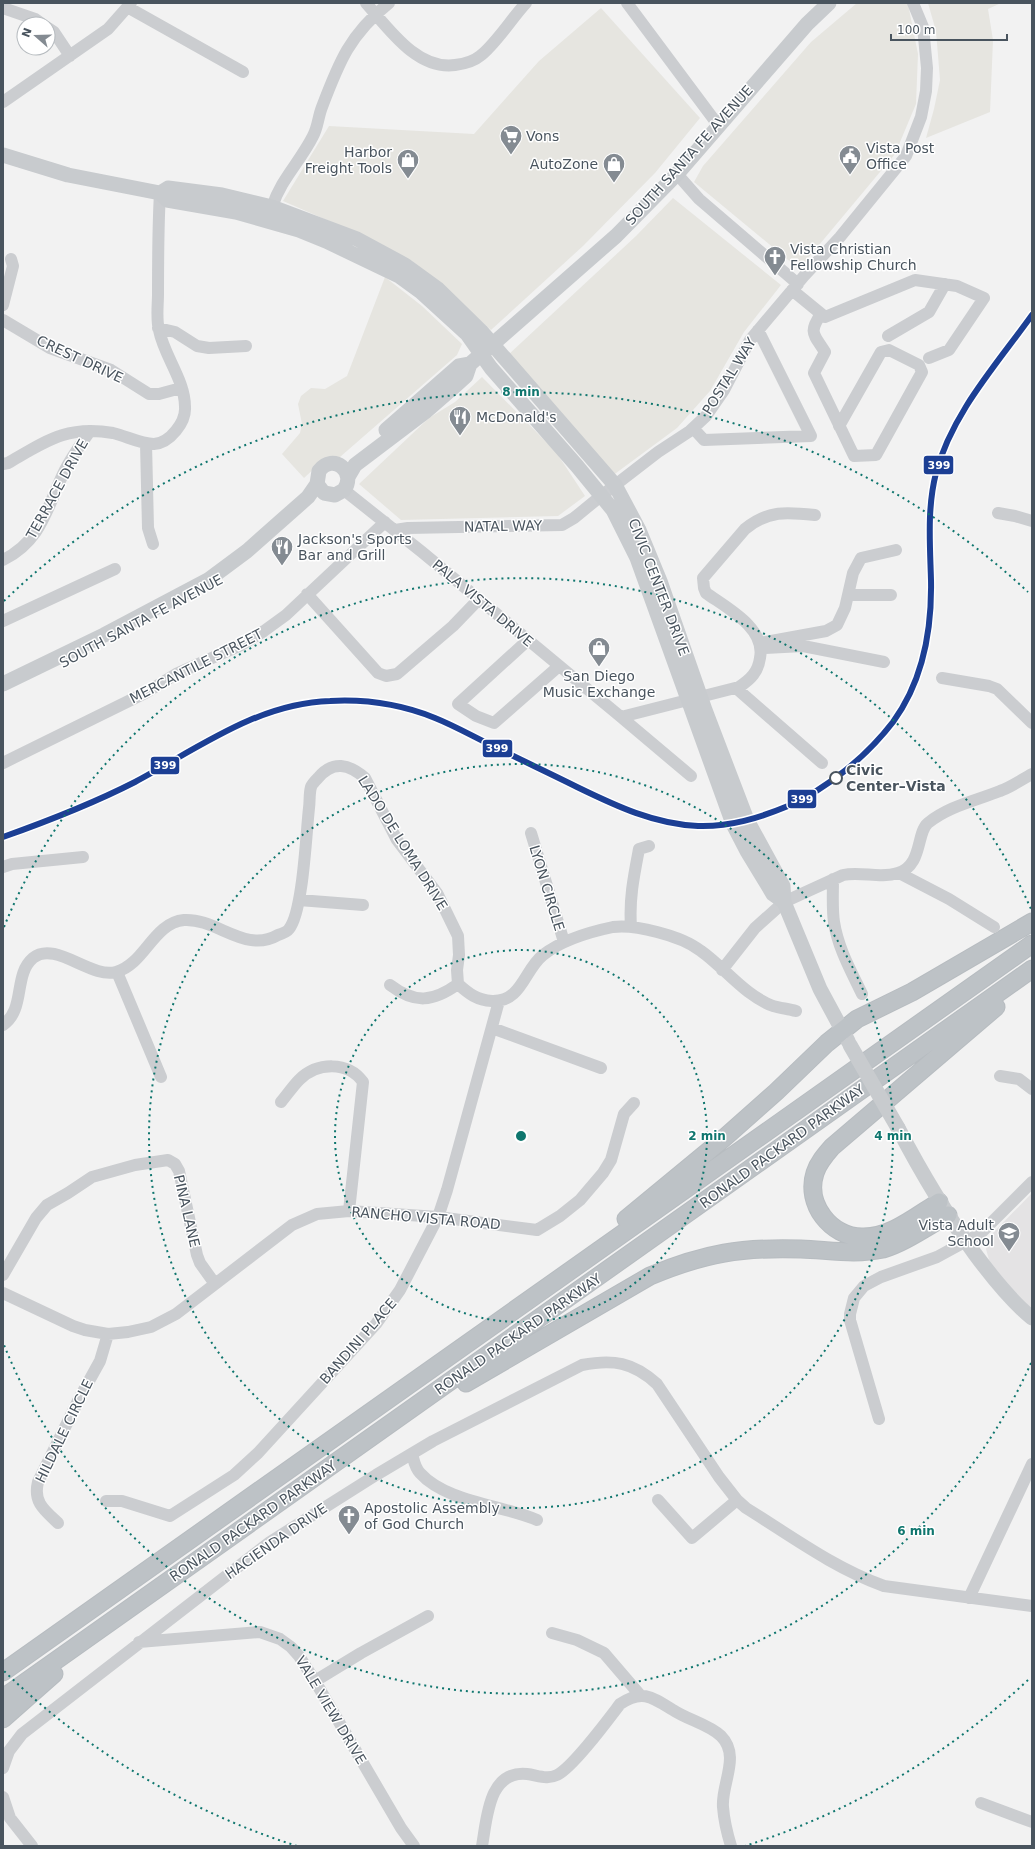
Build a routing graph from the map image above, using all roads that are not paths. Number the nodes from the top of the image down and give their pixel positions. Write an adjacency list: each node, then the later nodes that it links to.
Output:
1 (366, 3): 9 (street)
2 (389, 3): 9 (street)
3 (526, 3): 9 (street)
4 (627, 3): 15 (street)
5 (829, 3): 15 (main road, SOUTH SANTA FE AVENUE)
6 (913, 3): 23 (street, POSTAL WAY)
7 (130, 5): 12 (street); 13 (street)
8 (3, 8): 10 (street)
9 (375, 14): 19 (street)
10 (26, 16)
11 (56, 35): 12 (street)
12 (70, 56): 14 (street)
13 (243, 72)
14 (3, 102)
15 (718, 125): 17 (main road, SOUTH SANTA FE AVENUE)
16 (3, 154): 18 (main road, CIVIC CENTER DRIVE)
17 (676, 174): 23 (street); 30 (main road, SOUTH SANTA FE AVENUE)
18 (160, 193): 19 (main road, CIVIC CENTER DRIVE); 20 (main road, CIVIC CENTER DRIVE); 27 (street)
19 (272, 208): 20 (main road); 30 (main road, CIVIC CENTER DRIVE)
20 (236, 212): 33 (main road, CIVIC CENTER DRIVE)
21 (11, 258): 24 (street)
22 (945, 284): 25 (street); 29 (street); 32 (street)
23 (795, 287): 25 (street); 28 (street, POSTAL WAY)
24 (3, 305)
25 (821, 314): 35 (street)
26 (3, 320): 34 (street, CREST DRIVE)
27 (158, 328): 31 (street); 34 (street)
28 (758, 330): 36 (street, POSTAL WAY); 36 (street)
29 (888, 336)
30 (494, 344): 33 (main road, SOUTH SANTA FE AVENUE); 42 (main road, CIVIC CENTER DRIVE)
31 (246, 346)
32 (930, 358)
33 (476, 359): 40 (main road, SOUTH SANTA FE AVENUE); 44 (main road, CIVIC CENTER DRIVE)
34 (181, 388): 38 (street)
35 (839, 426): 35 (street)
36 (693, 428): 42 (street, POSTAL WAY)
37 (90, 431): 38 (street); 39 (street); 52 (street, TERRACE DRIVE)
38 (146, 443): 50 (street)
39 (3, 464)
40 (344, 478): 41 (main road, SOUTH SANTA FE AVENUE); 43 (main road, SOUTH SANTA FE AVENUE); 48 (street, PALA VISTA DRIVE)
41 (317, 484): 43 (main road); 64 (main road, SOUTH SANTA FE AVENUE)
42 (615, 485): 44 (street, POSTAL WAY); 67 (main road, CIVIC CENTER DRIVE)
43 (327, 495): 66 (main road, SOUTH SANTA FE AVENUE)
44 (601, 496): 49 (street, NATAL WAY); 67 (main road, CIVIC CENTER DRIVE)
45 (998, 513): 47 (street)
46 (815, 515): 60 (street)
47 (1032, 520)
48 (385, 522): 49 (street, PALA VISTA DRIVE); 54 (street, MERCANTILE STREET)
49 (396, 530): 57 (street, PALA VISTA DRIVE)
50 (153, 544)
51 (896, 550): 55 (street)
52 (3, 560)
53 (115, 569): 58 (street)
54 (307, 594): 57 (street); 70 (street, MERCANTILE STREET)
55 (848, 595): 56 (street); 60 (street)
56 (891, 595)
57 (479, 599): 59 (street, PALA VISTA DRIVE)
58 (3, 621)
59 (528, 640): 62 (street, PALA VISTA DRIVE); 62 (street)
60 (761, 646): 61 (street); 65 (street)
61 (884, 662)
62 (559, 666): 68 (street, PALA VISTA DRIVE)
63 (942, 678): 69 (street)
64 (3, 684)
65 (736, 688): 67 (street); 71 (street)
66 (3, 692)
67 (695, 699): 68 (street); 81 (main road, CIVIC CENTER DRIVE)
68 (621, 717): 73 (street, PALA VISTA DRIVE)
69 (1032, 723)
70 (3, 762)
71 (822, 763)
72 (1031, 775): 78 (street)
73 (691, 776)
74 (531, 833): 86 (street, LYON CIRCLE)
75 (649, 846): 84 (street)
76 (83, 857): 77 (street)
77 (3, 867)
78 (898, 873): 79 (street); 85 (street)
79 (833, 879): 81 (street); 94 (street)
80 (300, 900): 82 (street); 90 (street, LADO DE LOMA DRIVE); 92 (street, LADO DE LOMA DRIVE)
81 (784, 902): 89 (street); 99 (main road, CIVIC CENTER DRIVE)
82 (363, 905)
83 (1032, 922): 99 (highway)
84 (631, 926): 86 (street); 89 (street)
85 (994, 927)
86 (564, 942): 95 (street)
87 (1032, 944): 114 (highway, RONALD PACKARD PARKWAY)
88 (1032, 969): 118 (highway, RONALD PACKARD PARKWAY)
89 (722, 970): 96 (street)
90 (116, 972): 97 (street); 102 (street)
91 (1032, 977): 107 (highway)
92 (458, 984): 93 (street); 95 (street)
93 (390, 985)
94 (862, 994)
95 (499, 1001): 98 (street, BANDINI PLACE)
96 (796, 1011)
97 (3, 1025)
98 (492, 1028): 100 (street); 109 (street, BANDINI PLACE)
99 (846, 1038): 107 (main road, CIVIC CENTER DRIVE, bridge); 114 (highway)
100 (601, 1068)
101 (1000, 1076): 103 (street)
102 (162, 1077)
103 (1032, 1090)
104 (281, 1102): 108 (street)
105 (634, 1103): 109 (street, RANCHO VISTA ROAD)
106 (1032, 1182): 110 (street)
107 (944, 1209): 110 (main road, CIVIC CENTER DRIVE); 118 (highway)
108 (349, 1211): 109 (street, RANCHO VISTA ROAD); 112 (street, RANCHO VISTA ROAD)
109 (438, 1216): 123 (street, BANDINI PLACE)
110 (966, 1242): 115 (main road, CIVIC CENTER DRIVE); 117 (street)
111 (3, 1275): 112 (street, PINA LANE)
112 (215, 1284): 116 (street, RANCHO VISTA ROAD)
113 (3, 1293): 116 (street, RANCHO VISTA ROAD)
114 (507, 1315): 131 (highway, RONALD PACKARD PARKWAY)
115 (1032, 1318)
116 (108, 1334): 125 (street, HILDALE CIRCLE)
117 (879, 1419)
118 (391, 1425): 128 (highway, RONALD PACKARD PARKWAY)
119 (412, 1454): 122 (street, HACIENDA DRIVE); 124 (street); 132 (street, HACIENDA DRIVE)
120 (1032, 1464): 126 (street)
121 (658, 1500): 122 (street)
122 (737, 1500): 126 (street, HACIENDA DRIVE)
123 (106, 1501)
124 (537, 1520)
125 (58, 1523)
126 (969, 1598): 127 (street, HACIENDA DRIVE)
127 (1032, 1606)
128 (131, 1607): 137 (highway, RONALD PACKARD PARKWAY); 138 (highway)
129 (428, 1616): 135 (street)
130 (552, 1633): 136 (street)
131 (47, 1641): 133 (highway); 134 (highway, RONALD PACKARD PARKWAY)
132 (139, 1642): 135 (street, VALE VIEW DRIVE); 139 (street, HACIENDA DRIVE)
133 (3, 1658)
134 (3, 1672)
135 (315, 1681): 144 (street, VALE VIEW DRIVE)
136 (640, 1695): 145 (street); 146 (street)
137 (3, 1698)
138 (3, 1719)
139 (3, 1768)
140 (3, 1797): 143 (street)
141 (981, 1803): 142 (street)
142 (1032, 1822)
143 (32, 1846)
144 (414, 1846)
145 (482, 1846)
146 (731, 1846)

